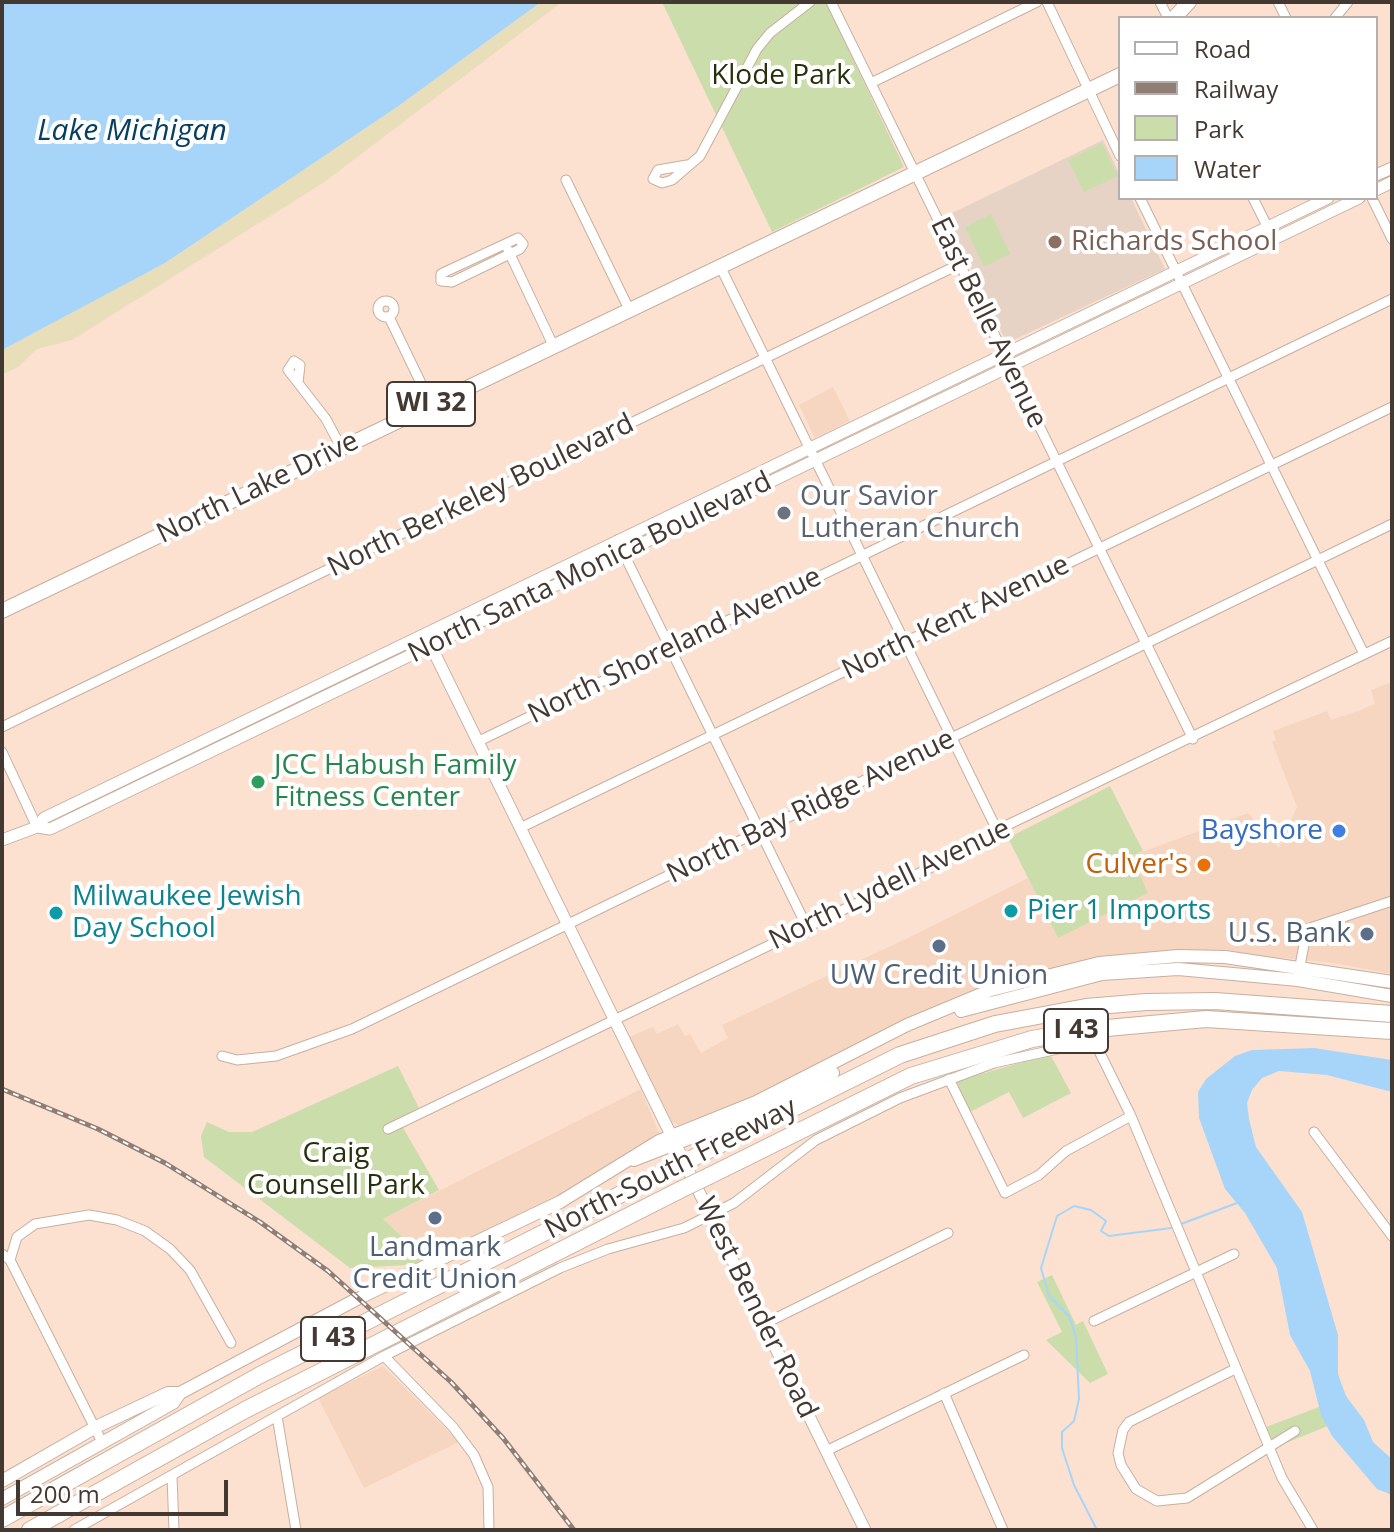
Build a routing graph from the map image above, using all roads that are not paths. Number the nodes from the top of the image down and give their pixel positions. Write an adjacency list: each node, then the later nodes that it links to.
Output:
1 (810, 2): 12 (street)
2 (831, 2): 9 (street, East Belle Avenue)
3 (1037, 2): 9 (street)
4 (1047, 2): 10 (street)
5 (1191, 2): 6 (main road)
6 (1176, 16)
7 (1118, 69): 10 (main road, North Lake Drive / WI 32)
8 (1118, 76): 10 (main road, North Lake Drive / WI 32)
9 (871, 83): 13 (street, East Belle Avenue)
10 (1088, 88): 11 (street); 13 (main road, North Lake Drive / WI 32)
11 (1118, 152)
12 (687, 165)
13 (914, 171): 24 (street, East Belle Avenue); 25 (main road, North Lake Drive / WI 32)
14 (566, 180): 28 (street)
15 (1141, 200): 26 (street)
16 (1254, 200): 20 (street)
17 (1325, 200): 20 (street, North Santa Monica Boulevard)
18 (1354, 200): 20 (street, North Santa Monica Boulevard)
19 (1373, 200): 21 (street)
20 (1270, 233): 26 (street, North Santa Monica Boulevard)
21 (1392, 239)
22 (504, 243): 23 (street); 23 (street); 23 (street)
23 (510, 254): 30 (street)
24 (960, 264): 31 (street, East Belle Avenue); 32 (street, North Berkeley Boulevard)
25 (720, 266): 28 (main road, North Lake Drive / WI 32); 32 (street)
26 (1178, 278): 31 (street, North Santa Monica Boulevard); 33 (street, North Santa Monica Boulevard); 34 (street)
27 (1392, 299): 34 (street, North Shoreland Avenue)
28 (629, 309): 30 (main road, North Lake Drive / WI 32)
29 (389, 317): 36 (street)
30 (553, 345): 36 (main road, North Lake Drive / WI 32)
31 (1004, 354): 33 (street, East Belle Avenue); 39 (street, North Santa Monica Boulevard)
32 (765, 358): 39 (street); 55 (street, North Berkeley Boulevard)
33 (1010, 366): 39 (street, North Santa Monica Boulevard); 40 (street, East Belle Avenue)
34 (1228, 379): 40 (street, North Shoreland Avenue); 41 (street)
35 (298, 383): 38 (street)
36 (431, 404): 38 (main road, North Lake Drive / WI 32)
37 (1392, 407): 41 (street, North Kent Avenue)
38 (341, 447): 48 (main road, North Lake Drive / WI 32)
39 (812, 454): 43 (street, North Santa Monica Boulevard); 45 (street, North Santa Monica Boulevard); 46 (street)
40 (1055, 461): 44 (street, East Belle Avenue); 46 (street, North Shoreland Avenue)
41 (1271, 465): 44 (street, North Kent Avenue); 47 (street)
42 (1392, 524): 47 (street, North Bay Ridge Avenue)
43 (617, 540): 45 (street); 49 (street, North Santa Monica Boulevard)
44 (1098, 550): 51 (street, North Kent Avenue); 52 (street, East Belle Avenue)
45 (623, 553): 49 (street, North Santa Monica Boulevard); 53 (street)
46 (862, 556): 51 (street); 53 (street, North Shoreland Avenue)
47 (1318, 560): 52 (street, North Bay Ridge Avenue); 54 (street)
48 (2, 611)
49 (428, 640): 59 (street, West Bender Road); 61 (street, North Santa Monica Boulevard)
50 (1392, 641): 54 (street, North Lydell Avenue)
51 (905, 643): 56 (street, North Kent Avenue); 57 (street)
52 (1145, 644): 57 (street, North Bay Ridge Avenue); 58 (street, East Belle Avenue)
53 (670, 648): 56 (street); 59 (street, North Shoreland Avenue)
54 (1364, 654): 58 (street, North Lydell Avenue)
55 (2, 727)
56 (713, 734): 62 (street, North Kent Avenue); 64 (street)
57 (952, 738): 63 (street); 64 (street, North Bay Ridge Avenue)
58 (1193, 739): 63 (street, North Lydell Avenue)
59 (477, 742): 62 (street, West Bender Road)
60 (2, 752): 61 (street)
61 (37, 827): 65 (street, North Santa Monica Boulevard)
62 (520, 828): 67 (street, West Bender Road)
63 (997, 830): 68 (street, North Lydell Avenue)
64 (760, 832): 67 (street, North Bay Ridge Avenue); 68 (street)
65 (2, 840)
66 (1392, 901): 69 (street)
67 (567, 924): 73 (street, West Bender Road); 75 (street, North Bay Ridge Avenue)
68 (807, 927): 73 (street, North Lydell Avenue)
69 (1299, 973): 70 (main road); 71 (main road); 80 (main road)
70 (1392, 982)
71 (1392, 996)
72 (1392, 1014): 105 (highway, North-South Freeway / I 43, bridge)
73 (614, 1019): 78 (street, North Lydell Avenue); 80 (street, West Bender Road)
74 (1392, 1031): 107 (highway, North-South Freeway / I 43, bridge)
75 (222, 1056)
76 (949, 1079): 77 (street); 77 (street); 81 (street)
77 (1131, 1116): 87 (street)
78 (388, 1129)
79 (1314, 1132): 82 (street)
80 (674, 1140): 81 (street, West Bender Road); 94 (main road)
81 (710, 1215): 89 (street, West Bender Road); 92 (street)
82 (1388, 1223): 84 (street)
83 (948, 1233): 89 (street)
84 (1392, 1236)
85 (1234, 1254): 87 (street)
86 (6, 1257): 90 (street); 97 (street)
87 (1195, 1273): 88 (street); 93 (street)
88 (1094, 1321)
89 (764, 1324): 101 (street, West Bender Road)
90 (231, 1343)
91 (1024, 1355): 95 (street)
92 (384, 1356): 96 (street); 111 (street)
93 (1235, 1369): 100 (street); 100 (street)
94 (180, 1393): 97 (main road); 99 (main road)
95 (944, 1393): 101 (street); 113 (street)
96 (277, 1416): 102 (street); 110 (street)
97 (96, 1427): 99 (street); 103 (main road)
98 (1295, 1431): 100 (street)
99 (101, 1440): 104 (main road)
100 (1268, 1445): 106 (street)
101 (826, 1451): 112 (street, West Bender Road)
102 (172, 1476): 108 (street); 109 (street)
103 (2, 1481)
104 (2, 1499)
105 (2, 1519)
106 (1307, 1528)
107 (30, 1530)
108 (74, 1530)
109 (174, 1530)
110 (296, 1530)
111 (489, 1530)
112 (865, 1530)
113 (1003, 1530)

